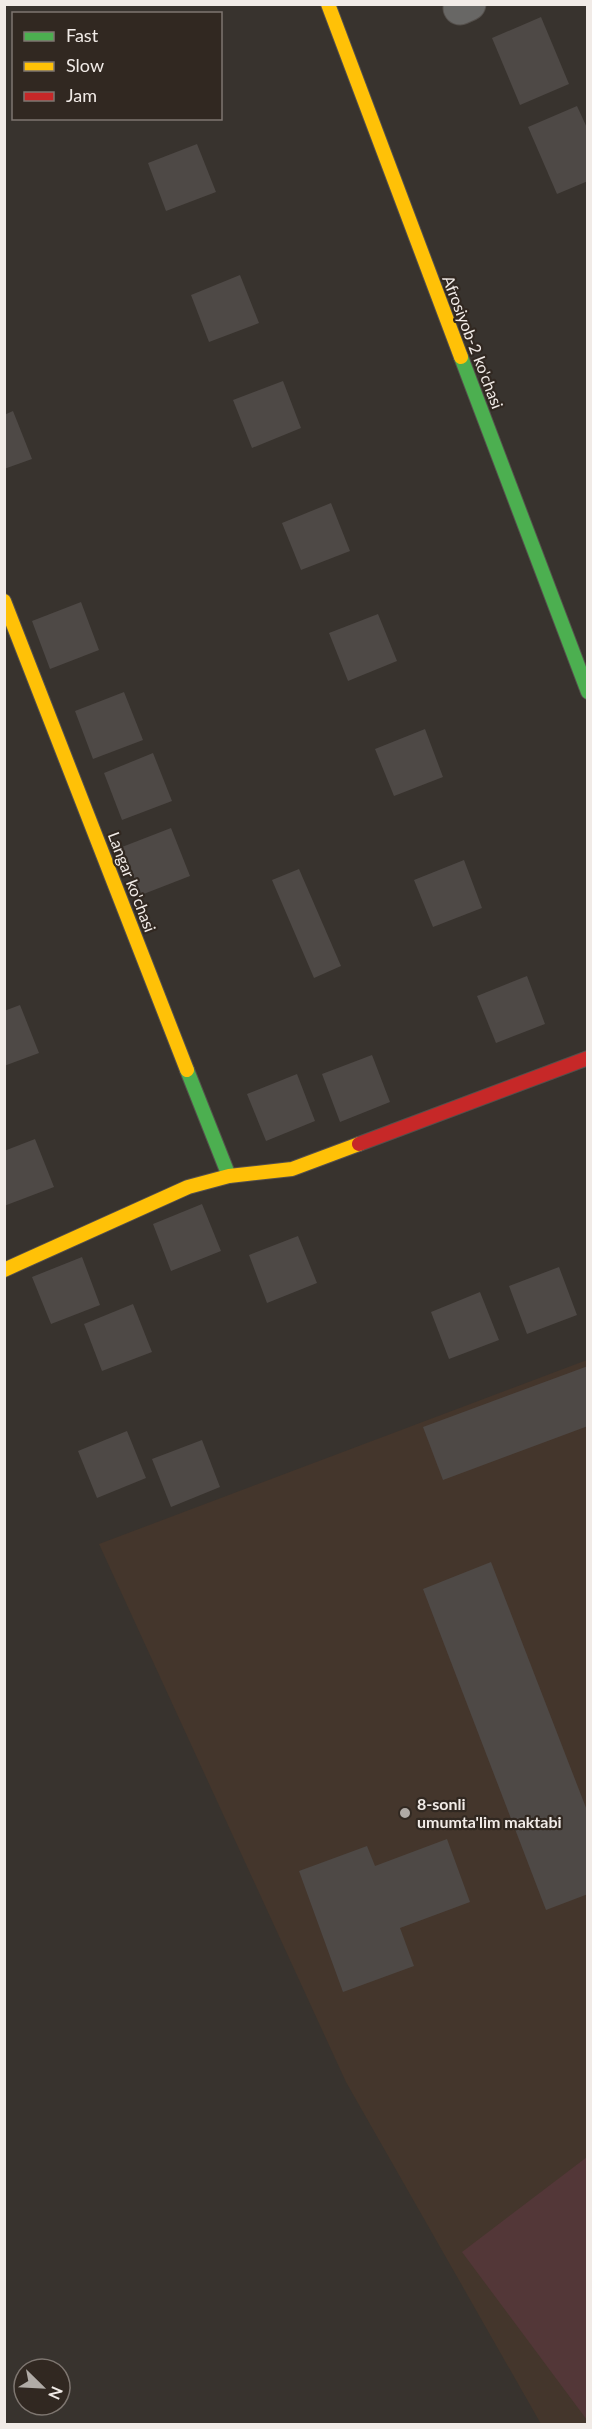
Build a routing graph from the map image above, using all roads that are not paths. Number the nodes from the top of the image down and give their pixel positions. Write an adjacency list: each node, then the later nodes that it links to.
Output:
1 (328, 4): 3 (street, Afrosiyob-2 ko'chasi)
2 (4, 600): 5 (street, Langar ko'chasi)
3 (588, 692)
4 (588, 1058): 5 (street)
5 (229, 1176): 6 (street)
6 (4, 1270)

